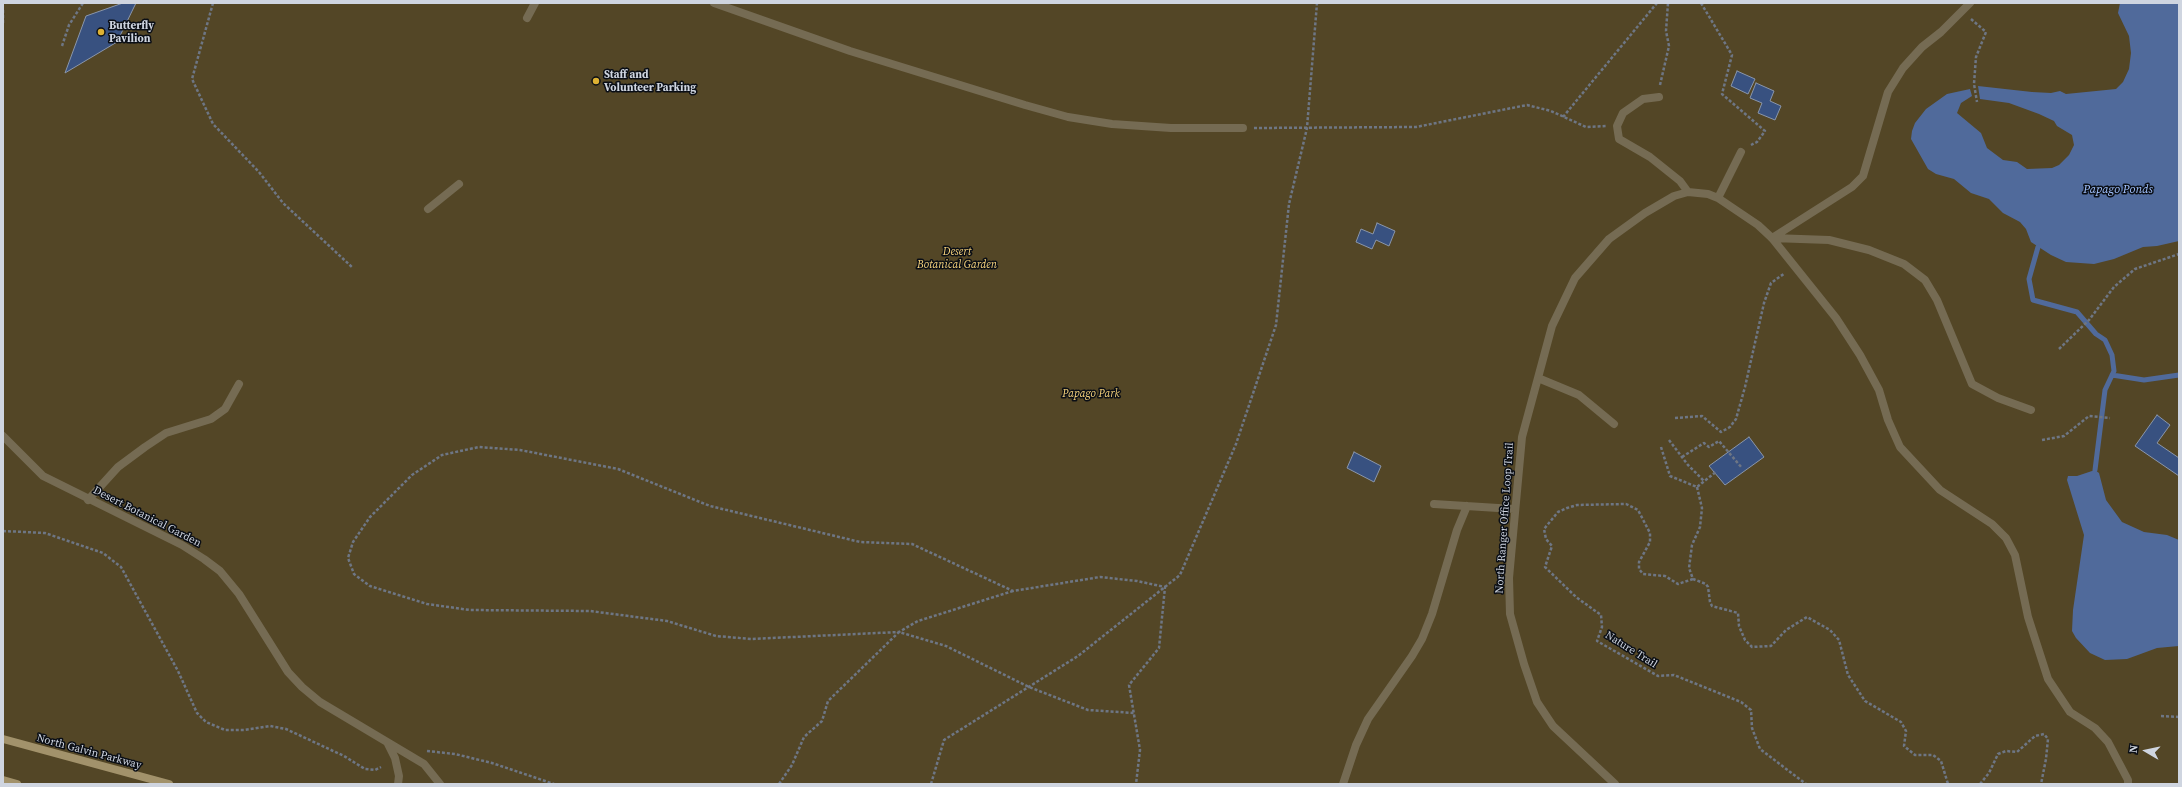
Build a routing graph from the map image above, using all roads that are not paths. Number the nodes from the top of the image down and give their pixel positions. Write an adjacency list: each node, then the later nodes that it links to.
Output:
1 (536, 3): 4 (street)
2 (714, 3): 6 (street)
3 (1970, 3): 12 (street)
4 (527, 18)
5 (1659, 97): 9 (street)
6 (1243, 128)
7 (1741, 152): 10 (street)
8 (459, 184): 11 (street)
9 (1688, 192): 10 (street, North Ranger Office Loop Trail); 13 (street, North Ranger Office Loop Trail)
10 (1718, 198): 12 (street, North Ranger Office Loop Trail)
11 (428, 209)
12 (1772, 238): 15 (street); 31 (street, North Ranger Office Loop Trail)
13 (1538, 378): 16 (street); 21 (street, North Ranger Office Loop Trail)
14 (238, 384): 18 (street)
15 (2031, 410)
16 (1614, 424)
17 (3, 436): 18 (street, Desert Botanical Garden)
18 (88, 500): 23 (street, Desert Botanical Garden)
19 (1434, 504): 20 (street)
20 (1467, 506): 21 (street); 29 (street)
21 (1514, 509): 30 (street, North Ranger Office Loop Trail)
22 (3, 739): 26 (main road, North Galvin Parkway)
23 (388, 744): 27 (street); 28 (street, Desert Botanical Garden)
24 (3, 780): 25 (main road)
25 (17, 784)
26 (169, 784)
27 (398, 784)
28 (440, 784)
29 (1343, 784)
30 (1615, 784)
31 (2128, 784)

